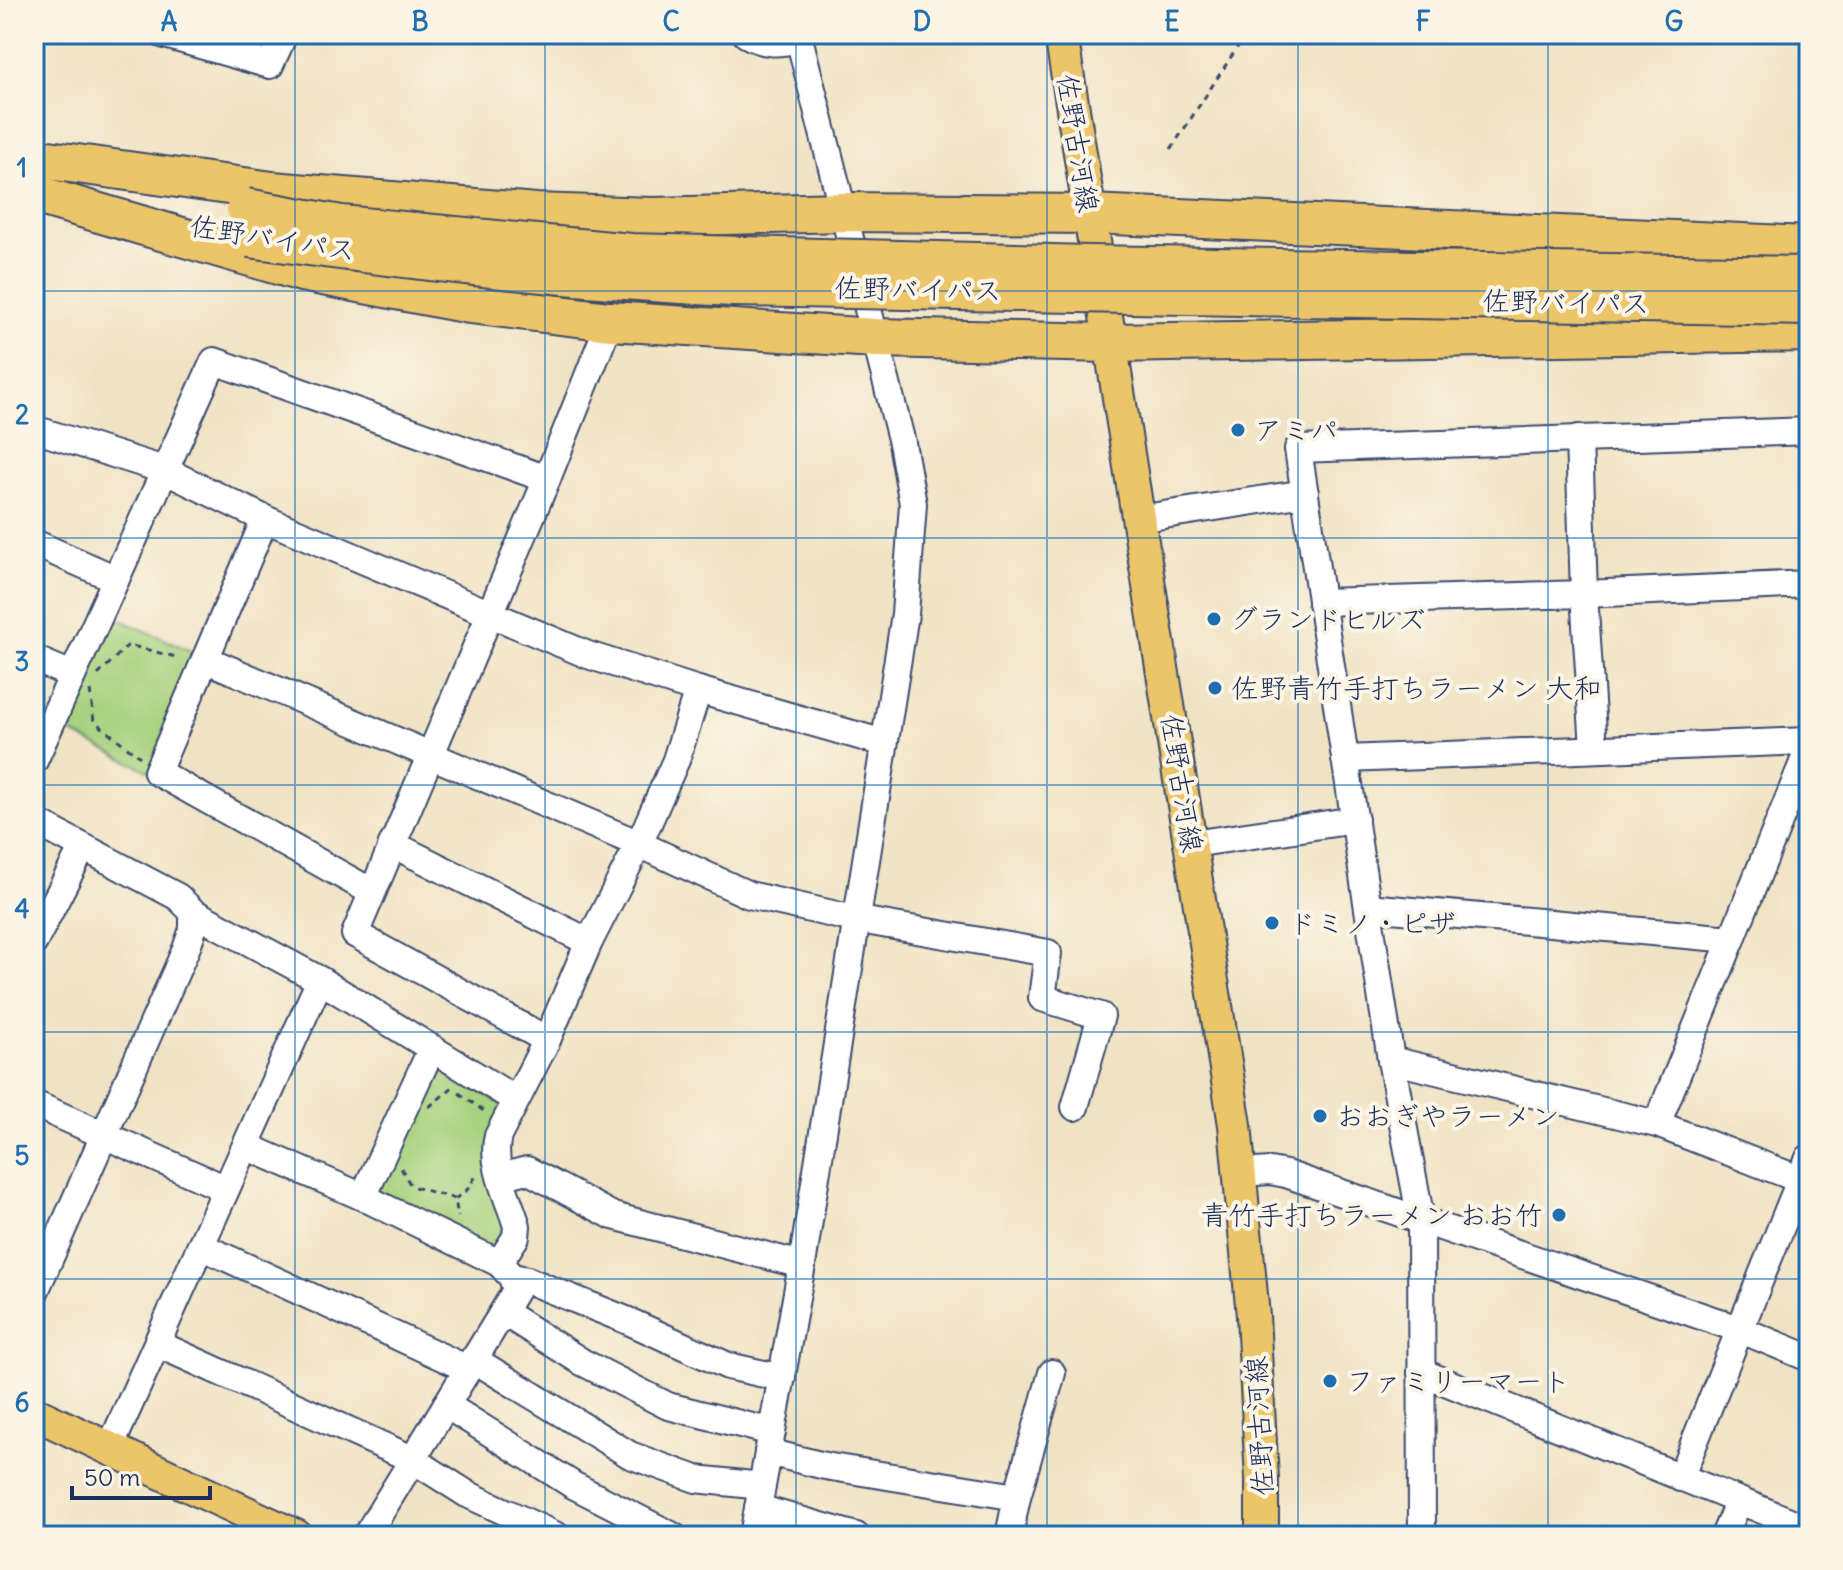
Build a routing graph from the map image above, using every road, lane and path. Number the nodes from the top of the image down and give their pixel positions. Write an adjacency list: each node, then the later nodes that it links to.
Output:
1 (162, 34): 2 (street)
2 (284, 34)
3 (746, 34): 6 (street)
4 (1061, 34): 12 (main road, 佐野古河線)
5 (1246, 34): 7 (path)
6 (799, 36): 11 (street)
7 (1171, 149)
8 (34, 158): 11 (highway)
9 (34, 164): 13 (highway, 佐野バイパス)
10 (34, 193): 13 (highway, 佐野バイパス); 17 (highway)
11 (844, 212): 12 (highway); 19 (street)
12 (1090, 214): 14 (highway); 20 (main road, 佐野古河線)
13 (248, 223): 15 (highway, 佐野バイパス, bridge); 16 (highway, 佐野バイパス, bridge)
14 (1809, 246)
15 (1809, 276)
16 (1809, 306)
17 (610, 321): 19 (highway); 25 (street)
18 (1809, 332): 20 (highway)
19 (875, 338): 20 (highway); 40 (street)
20 (1110, 343): 28 (main road, 佐野古河線)
21 (34, 429): 24 (street)
22 (1809, 431): 23 (street)
23 (1579, 438): 26 (street); 32 (street)
24 (164, 470): 25 (street); 27 (street); 30 (street)
25 (547, 479): 34 (street)
26 (1305, 493): 28 (street); 33 (street)
27 (265, 519): 34 (street); 36 (street)
28 (1138, 519): 51 (main road, 佐野古河線)
29 (34, 543): 30 (street)
30 (116, 579): 37 (street)
31 (1809, 584): 32 (street)
32 (1584, 594): 33 (street); 41 (street)
33 (1321, 602): 44 (street)
34 (491, 613): 38 (street); 43 (street)
35 (34, 659): 37 (street)
36 (204, 661): 43 (street); 46 (path); 53 (street)
37 (72, 675): 45 (street)
38 (698, 690): 40 (street); 50 (street)
39 (1809, 741): 41 (street)
40 (884, 743): 56 (street)
41 (1594, 748): 44 (street)
42 (1809, 748): 57 (street)
43 (430, 754): 49 (street); 50 (street)
44 (1345, 759): 47 (street)
45 (34, 761)
46 (149, 763)
47 (1355, 820): 51 (street); 54 (street)
48 (34, 821): 52 (street)
49 (392, 844): 53 (street); 59 (street)
50 (639, 844): 56 (street); 59 (street)
51 (1192, 844): 73 (main road, 佐野古河線)
52 (82, 849): 55 (street); 58 (street)
53 (372, 892): 61 (street)
54 (1368, 907): 57 (street); 63 (street)
55 (193, 912): 60 (street); 70 (street)
56 (854, 919): 68 (street); 81 (street)
57 (1732, 939): 69 (street)
58 (34, 942)
59 (589, 942): 61 (street)
60 (320, 980): 62 (street); 71 (street)
61 (547, 1040): 65 (street)
62 (432, 1048): 65 (street); 77 (street)
63 (1391, 1060): 69 (street); 78 (street)
64 (459, 1078): 67 (path)
65 (516, 1100): 75 (street)
66 (34, 1104): 70 (street)
67 (430, 1106)
68 (1075, 1107)
69 (1657, 1124): 74 (street)
70 (103, 1137): 76 (street); 83 (street)
71 (246, 1146): 76 (street); 77 (street)
72 (403, 1160): 79 (path)
73 (1242, 1173): 78 (street); 110 (main road, 佐野古河線)
74 (1806, 1173): 85 (street)
75 (501, 1177): 81 (street); 82 (street)
76 (226, 1189): 80 (street)
77 (363, 1197): 82 (street)
78 (1421, 1220): 85 (street); 89 (street)
79 (459, 1224)
80 (201, 1246): 86 (street); 88 (street)
81 (802, 1265): 91 (street)
82 (505, 1270): 84 (street); 91 (street)
83 (34, 1294)
84 (503, 1312): 88 (street); 94 (street)
85 (1739, 1329): 87 (street); 97 (street)
86 (158, 1344): 95 (street); 96 (street)
87 (1809, 1358)
88 (470, 1364): 92 (street); 98 (street)
89 (1421, 1372): 97 (street); 102 (street)
90 (1052, 1373): 99 (street)
91 (782, 1378): 94 (street)
92 (446, 1405): 96 (street); 106 (street)
93 (34, 1413): 95 (main road)
94 (770, 1442): 98 (street); 99 (street)
95 (109, 1450): 103 (main road)
96 (412, 1459): 104 (street); 105 (street)
97 (1680, 1478): 100 (street)
98 (760, 1497): 107 (street); 108 (street)
99 (1017, 1497): 109 (street)
100 (1739, 1501): 101 (street); 111 (street)
101 (1809, 1529)
102 (1425, 1535)
103 (296, 1536)
104 (366, 1536)
105 (557, 1536)
106 (673, 1536)
107 (753, 1536)
108 (856, 1536)
109 (1009, 1536)
110 (1262, 1536)
111 (1724, 1536)

